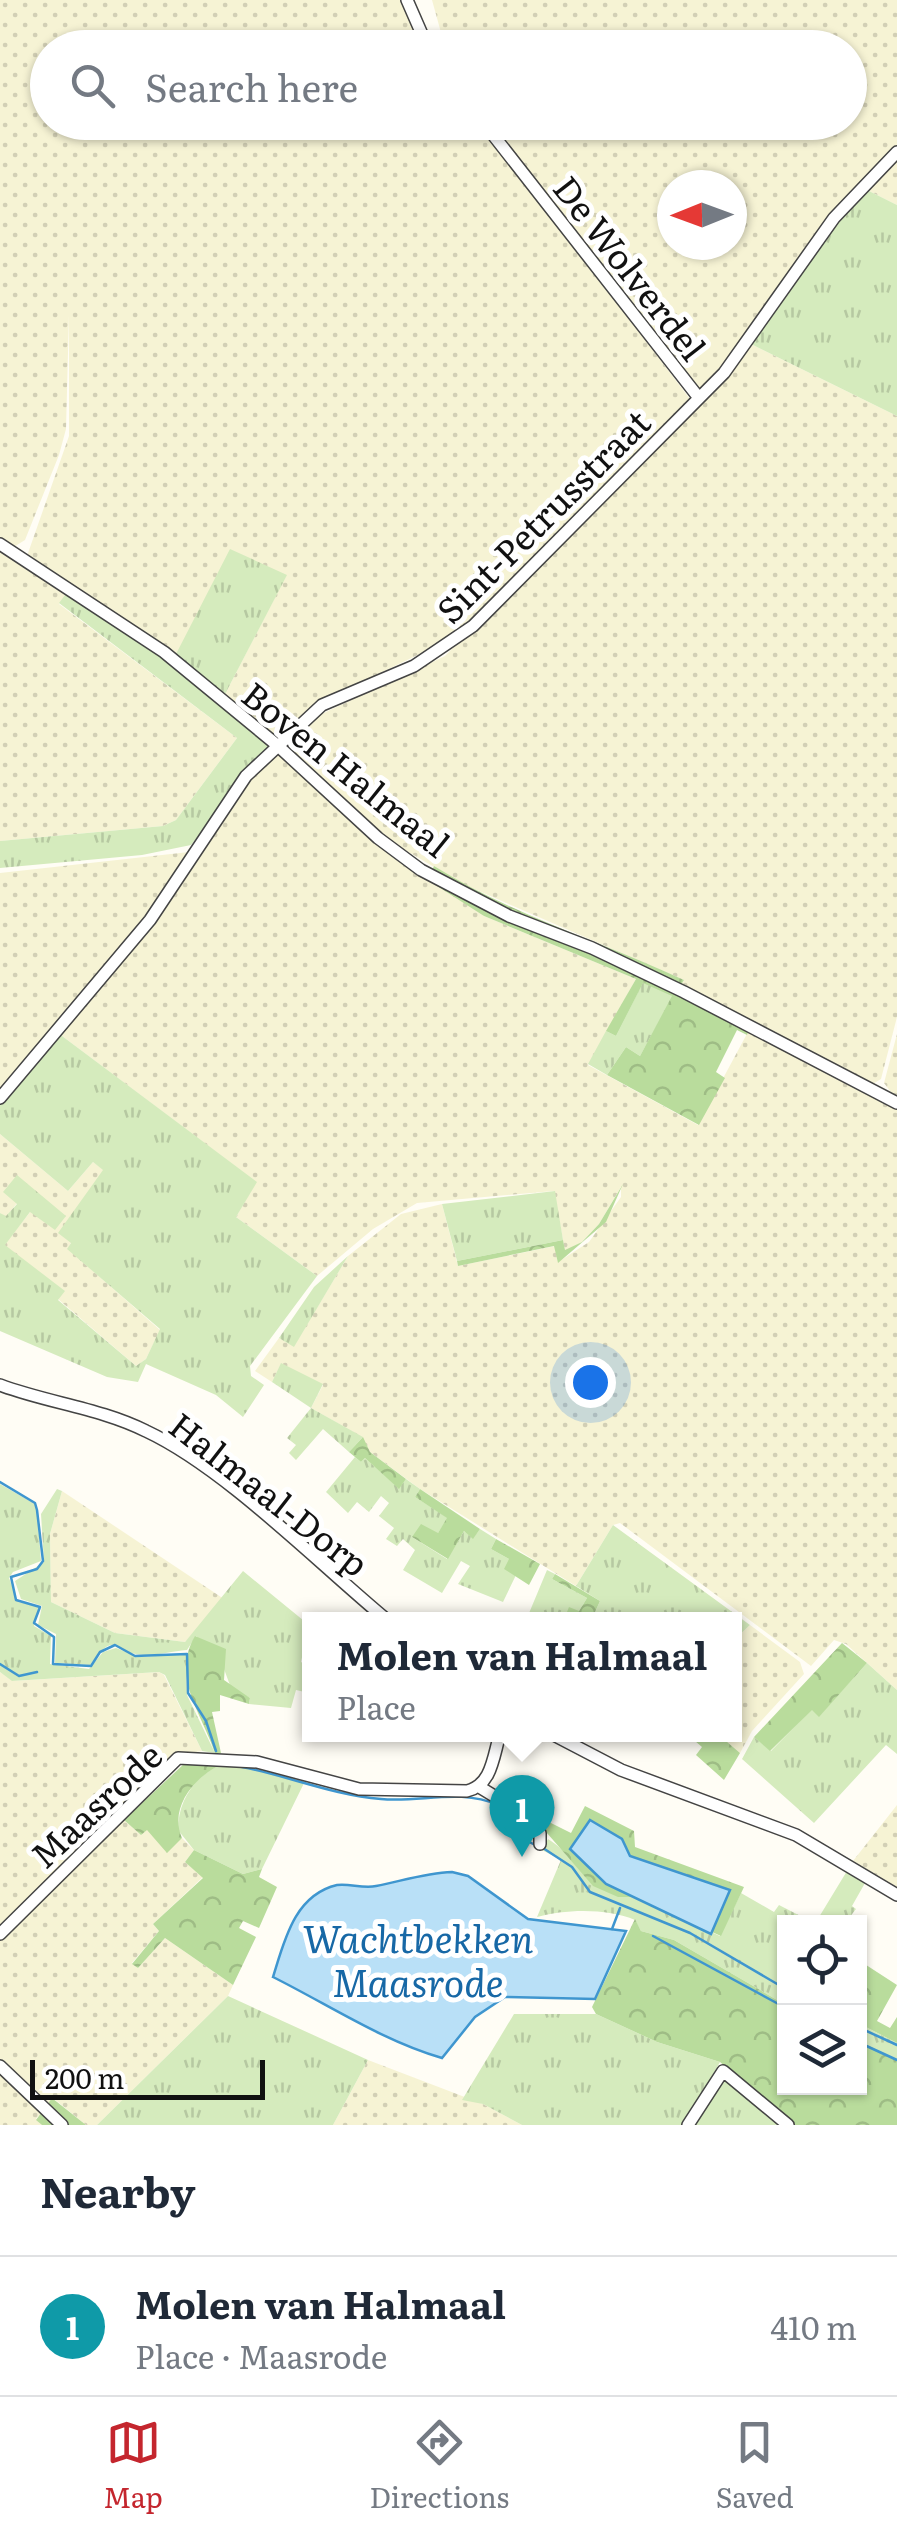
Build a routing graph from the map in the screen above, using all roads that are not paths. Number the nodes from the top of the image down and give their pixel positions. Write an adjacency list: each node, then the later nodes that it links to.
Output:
1 (407, 0): 2 (street)
2 (420, 30)
3 (497, 140): 5 (street, De Wolverdel)
4 (897, 152): 5 (street, Sint-Petrusstraat)
5 (699, 398): 7 (street, Sint-Petrusstraat)
6 (0, 544): 7 (street, Boven Halmaal)
7 (277, 745): 8 (street, Sint-Petrusstraat); 9 (street, Boven Halmaal)
8 (0, 1098)
9 (897, 1104)
10 (0, 1385): 11 (street, Halmaal-Dorp)
11 (377, 1612)
12 (497, 1742): 14 (street)
13 (567, 1742): 16 (street)
14 (481, 1788): 15 (street); 17 (street, Maasrode)
15 (540, 1844)
16 (897, 1896)
17 (0, 1934)
18 (0, 2066): 19 (street)
19 (62, 2125)
20 (688, 2125): 21 (street)
21 (788, 2125)

